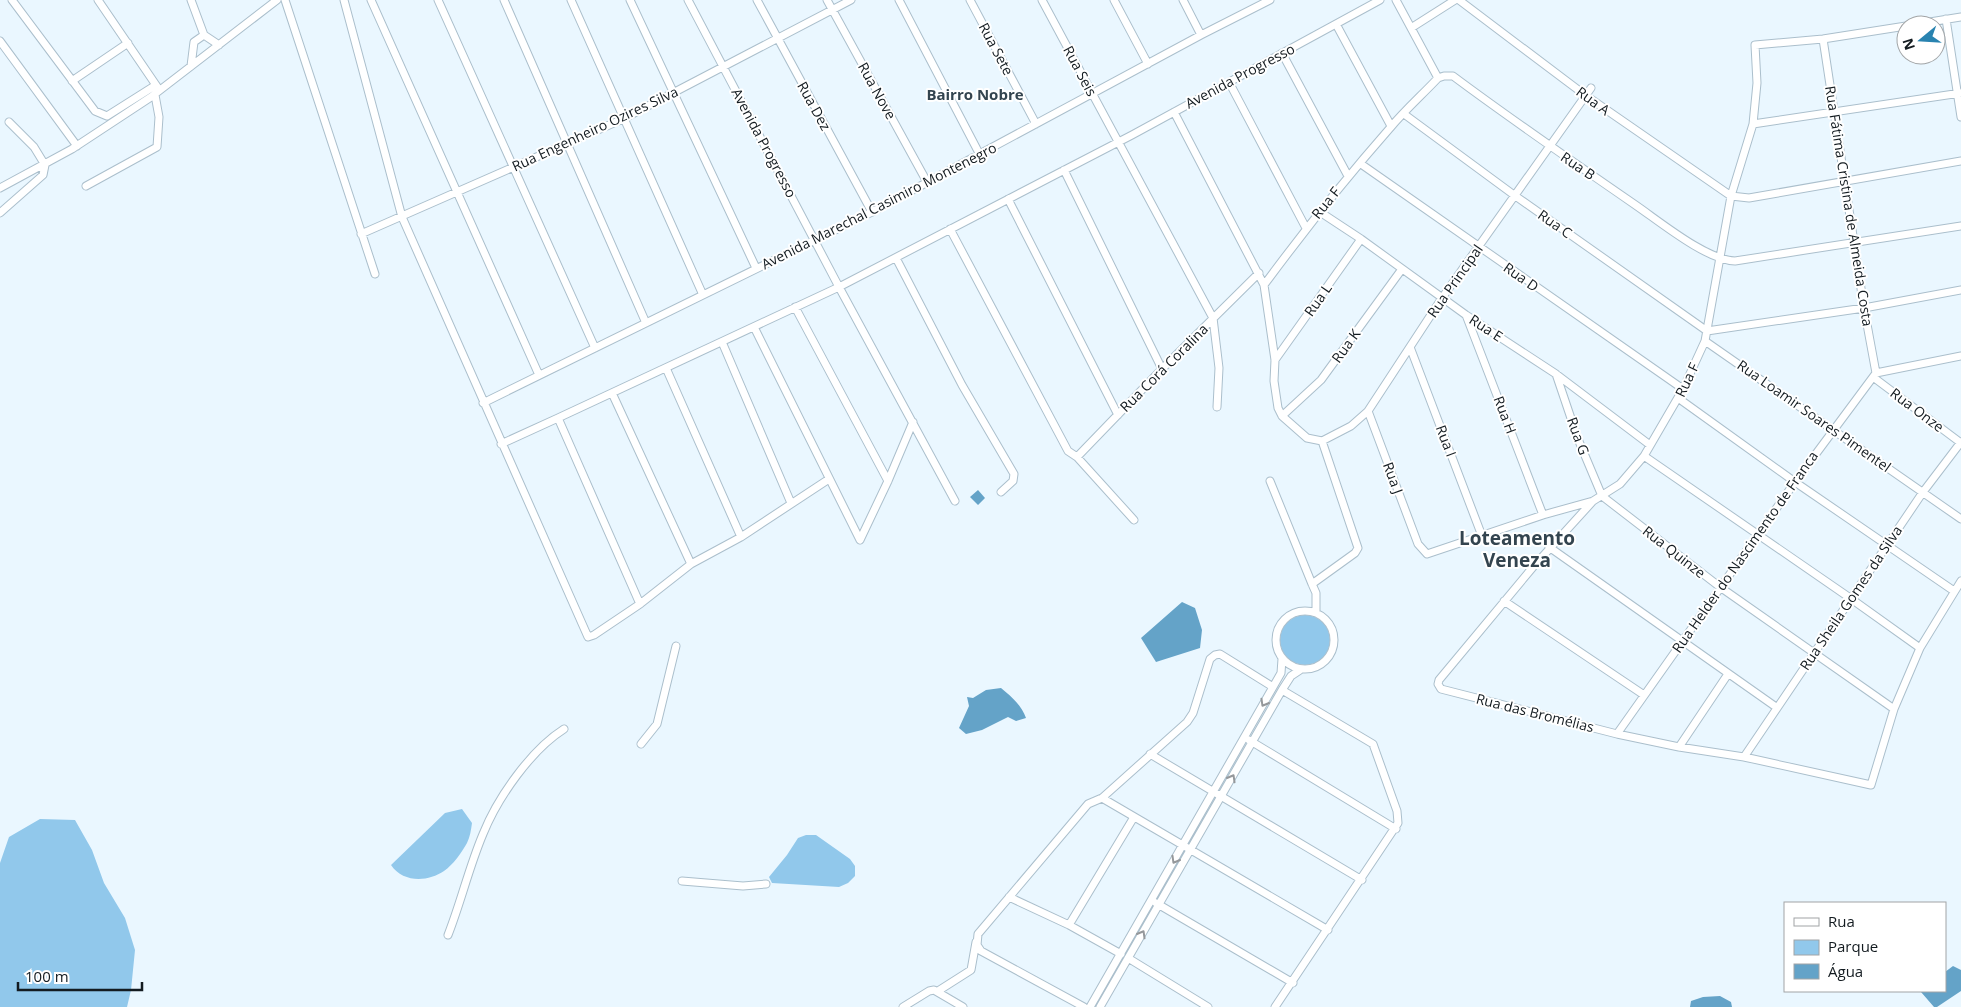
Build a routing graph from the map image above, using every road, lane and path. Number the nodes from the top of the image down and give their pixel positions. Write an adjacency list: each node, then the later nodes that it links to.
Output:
1 (12, 0): 44 (street)
2 (98, 0): 37 (street)
3 (191, 0): 32 (street)
4 (277, 0): 38 (street)
5 (285, 0): 87 (street)
6 (344, 0): 83 (street)
7 (370, 0): 76 (street)
8 (438, 0): 69 (street)
9 (504, 0): 62 (street)
10 (571, 0): 56 (street)
11 (630, 0): 48 (street)
12 (688, 0): 42 (street, Avenida Progresso)
13 (757, 0): 34 (street, Rua Dez)
14 (827, 0): 26 (street, Rua Nove)
15 (851, 0): 26 (street, Rua Engenheiro Ozires Silva)
16 (899, 0): 65 (street)
17 (970, 0): 58 (street, Rua Sete)
18 (1042, 0): 49 (street, Rua Seis)
19 (1114, 0): 40 (street)
20 (1183, 0): 33 (street)
21 (1270, 0): 25 (street, Avenida Marechal Casimiro Montenegro)
22 (1380, 0): 29 (street, Avenida Progresso)
23 (1396, 0): 30 (street)
24 (1457, 0): 30 (street); 51 (street, Rua A)
25 (1257, 3): 33 (street, Avenida Marechal Casimiro Montenegro)
26 (833, 11): 34 (street, Rua Engenheiro Ozires Silva); 73 (street, Rua Nove)
27 (1961, 17): 28 (street)
28 (1946, 19): 50 (street)
29 (1336, 24): 39 (street, Avenida Progresso); 60 (street)
30 (1411, 28): 43 (street)
31 (1896, 28): 35 (street)
32 (204, 35): 38 (street); 41 (street)
33 (1201, 35): 40 (street, Avenida Marechal Casimiro Montenegro)
34 (777, 39): 42 (street, Rua Engenheiro Ozires Silva); 80 (street, Rua Dez)
35 (1823, 39): 53 (street, Rua Fátima Cristina de Almeida Costa); 59 (street, Rua F)
36 (0, 41): 63 (street)
37 (128, 43): 44 (street); 47 (street)
38 (219, 45): 41 (street)
39 (1282, 54): 45 (street, Avenida Progresso); 71 (street)
40 (1148, 64): 49 (street, Avenida Marechal Casimiro Montenegro)
41 (191, 66): 47 (street)
42 (724, 67): 48 (street, Rua Engenheiro Ozires Silva); 89 (street, Avenida Progresso)
43 (1438, 78): 54 (street, Rua F); 64 (street, Rua B)
44 (72, 80): 47 (street)
45 (1229, 82): 52 (street, Avenida Progresso); 85 (street)
46 (1591, 88): 51 (street, Rua Principal)
47 (157, 90): 63 (street); 74 (street)
48 (673, 94): 56 (street, Rua Engenheiro Ozires Silva); 94 (street)
49 (1092, 94): 58 (street, Avenida Marechal Casimiro Montenegro); 61 (street, Rua Seis)
50 (1959, 94): 53 (street); 55 (street)
51 (1585, 95): 64 (street, Rua Principal); 78 (street, Rua A)
52 (1174, 112): 61 (street, Avenida Progresso); 96 (street)
53 (1835, 113): 59 (street); 72 (street, Rua Fátima Cristina de Almeida Costa)
54 (1404, 114): 60 (street, Rua F); 77 (street, Rua C)
55 (1961, 117)
56 (623, 119): 62 (street, Rua Engenheiro Ozires Silva); 101 (street)
57 (9, 122): 68 (street)
58 (1036, 124): 65 (street, Avenida Marechal Casimiro Montenegro)
59 (1753, 124): 78 (street, Rua F)
60 (1391, 126): 67 (street, Rua F)
61 (1117, 143): 70 (street, Avenida Progresso); 106 (street, Rua Seis)
62 (568, 144): 69 (street, Rua Engenheiro Ozires Silva); 107 (street)
63 (77, 146): 68 (street)
64 (1549, 146): 77 (street, Rua Principal); 93 (street, Rua B)
65 (980, 155): 73 (street, Avenida Marechal Casimiro Montenegro)
66 (1961, 162): 72 (street)
67 (1361, 164): 71 (street, Rua F); 91 (street, Rua D)
68 (45, 165): 75 (street); 82 (street)
69 (512, 167): 76 (street, Rua Engenheiro Ozires Silva); 113 (street)
70 (1064, 170): 79 (street, Avenida Progresso); 117 (street)
71 (1348, 176): 81 (street, Rua F)
72 (1845, 181): 78 (street); 90 (street, Rua Fátima Cristina de Almeida Costa)
73 (927, 182): 80 (street, Avenida Marechal Casimiro Montenegro)
74 (86, 186)
75 (0, 188)
76 (456, 193): 83 (street, Rua Engenheiro Ozires Silva); 119 (street)
77 (1514, 195): 91 (street, Rua Principal); 109 (street, Rua C)
78 (1731, 196): 93 (street, Rua F)
79 (1008, 199): 86 (street, Avenida Progresso); 127 (street)
80 (872, 212): 89 (street, Avenida Marechal Casimiro Montenegro)
81 (1320, 212): 85 (street, Rua F); 88 (street, Rua E)
82 (0, 213)
83 (402, 217): 87 (street, Rua Engenheiro Ozires Silva); 124 (street)
84 (1961, 226): 90 (street)
85 (1306, 228): 98 (street, Rua F)
86 (950, 229): 92 (street, Avenida Progresso); 137 (street)
87 (361, 234): 97 (street)
88 (1361, 239): 95 (street, Rua E); 115 (street, Rua L)
89 (815, 241): 94 (street, Avenida Marechal Casimiro Montenegro); 99 (street, Avenida Progresso)
90 (1854, 242): 93 (street); 104 (street, Rua Fátima Cristina de Almeida Costa)
91 (1478, 247): 102 (street, Rua Principal); 121 (street, Rua D)
92 (896, 258): 99 (street, Avenida Progresso); 142 (street)
93 (1720, 259): 109 (street, Rua F)
94 (756, 268): 101 (street, Avenida Marechal Casimiro Montenegro)
95 (1402, 269): 102 (street, Rua E); 128 (street, Rua K)
96 (1259, 273): 98 (street); 106 (street, Rua Corá Coralina)
97 (375, 274)
98 (1264, 286): 115 (street)
99 (839, 287): 103 (street, Avenida Progresso); 130 (street, Avenida Progresso)
100 (1961, 290): 104 (street)
101 (703, 295): 107 (street, Avenida Marechal Casimiro Montenegro)
102 (1442, 298): 105 (street, Rua E); 112 (street, Rua Principal)
103 (795, 308): 108 (street, Avenida Progresso); 140 (street)
104 (1864, 308): 109 (street); 120 (street, Rua Fátima Cristina de Almeida Costa)
105 (1466, 315): 118 (street, Rua E); 148 (street, Rua H)
106 (1214, 318): 117 (street, Rua Corá Coralina); 125 (street)
107 (646, 323): 113 (street, Avenida Marechal Casimiro Montenegro)
108 (754, 327): 111 (street, Avenida Progresso); 138 (street)
109 (1708, 331): 110 (street, Rua F)
110 (1705, 340): 121 (street, Rua F); 131 (street, Rua Loamir Soares Pimentel)
111 (722, 342): 116 (street, Avenida Progresso); 147 (street)
112 (1410, 347): 126 (street, Rua Principal); 152 (street, Rua I)
113 (595, 348): 119 (street, Avenida Marechal Casimiro Montenegro)
114 (1961, 356): 120 (street)
115 (1275, 360): 128 (street)
116 (666, 368): 122 (street, Avenida Progresso); 153 (street)
117 (1162, 369): 127 (street, Rua Corá Coralina)
118 (1556, 374): 135 (street, Rua E); 144 (street, Rua G)
119 (539, 375): 124 (street, Avenida Marechal Casimiro Montenegro)
120 (1874, 375): 131 (street, Rua Helder do Nascimento de Franca); 133 (street, Rua Onze)
121 (1683, 389): 123 (street, Rua F)
122 (612, 393): 129 (street, Avenida Progresso); 157 (street)
123 (1678, 398): 135 (street, Rua F); 141 (street)
124 (482, 403): 134 (street)
125 (1217, 407)
126 (1368, 411): 132 (street, Rua Principal); 154 (street, Rua J)
127 (1118, 415): 137 (street, Rua Corá Coralina)
128 (1282, 416): 132 (street)
129 (558, 418): 134 (street, Avenida Progresso); 164 (street)
130 (912, 422): 140 (street); 145 (street, Avenida Progresso)
131 (1832, 430): 141 (street, Rua Helder do Nascimento de Franca); 143 (street, Rua Loamir Soares Pimentel)
132 (1322, 441): 159 (street)
133 (1961, 442): 143 (street, Rua Sheila Gomes da Silva)
134 (501, 444): 164 (street)
135 (1650, 445): 136 (street, Rua F)
136 (1644, 456): 144 (street, Rua F); 151 (street)
137 (1078, 457): 150 (street)
138 (829, 479): 140 (street); 147 (street)
139 (1270, 481): 159 (street)
140 (888, 482)
141 (1795, 482): 151 (street, Rua Helder do Nascimento de Franca); 155 (street)
142 (1001, 492)
143 (1923, 492): 149 (street, Rua Loamir Soares Pimentel); 155 (street, Rua Sheila Gomes da Silva)
144 (1602, 496): 146 (street, Rua F); 160 (street, Rua Quinze)
145 (955, 501)
146 (1593, 501): 148 (street, Rua F); 156 (street, Rua das Bromélias)
147 (791, 503): 153 (street)
148 (1543, 515): 152 (street, Rua F)
149 (1961, 519)
150 (1134, 520)
151 (1758, 534): 160 (street, Rua Helder do Nascimento de Franca); 162 (street)
152 (1482, 536): 154 (street, Rua F)
153 (741, 537): 157 (street)
154 (1418, 544)
155 (1887, 545): 161 (street); 162 (street, Rua Sheila Gomes da Silva)
156 (1549, 547): 163 (street, Rua das Bromélias); 166 (street)
157 (691, 564): 164 (street)
158 (1961, 581): 161 (street)
159 (1312, 584): 165 (street)
160 (1720, 587): 166 (street, Rua Helder do Nascimento de Franca); 169 (street, Rua Quinze)
161 (1954, 590): 168 (street)
162 (1850, 598): 168 (street); 169 (street, Rua Sheila Gomes da Silva)
163 (1504, 601): 175 (street); 179 (street, Rua das Bromélias)
164 (640, 604)
165 (1316, 613): 170 (street); 171 (street)
166 (1682, 640): 172 (street); 175 (street, Rua Helder do Nascimento de Franca)
167 (676, 646): 182 (street)
168 (1920, 648): 177 (street)
169 (1814, 653): 176 (street, Rua Sheila Gomes da Silva); 177 (street, Rua Quinze)
170 (1282, 659): 171 (street); 173 (street)
171 (1300, 670): 174 (street)
172 (1728, 674): 176 (street); 183 (street)
173 (1273, 688): 180 (street, one-way to 180); 184 (street)
174 (1282, 690): 181 (street); 190 (street)
175 (1644, 695): 179 (street, Rua Helder do Nascimento de Franca)
176 (1776, 707): 185 (street, Rua Sheila Gomes da Silva)
177 (1894, 709): 185 (street, Rua das Bromélias)
178 (564, 729): 201 (street)
179 (1617, 734): 183 (street, Rua das Bromélias)
180 (1245, 738): 181 (street); 186 (street)
181 (1252, 742): 187 (street, one-way to 181); 190 (street)
182 (641, 744)
183 (1679, 747): 185 (street, Rua das Bromélias)
184 (1150, 754): 186 (street); 188 (street)
185 (1744, 757)
186 (1214, 792): 187 (street); 191 (street)
187 (1221, 796): 192 (street); 193 (street)
188 (1102, 798): 189 (street); 196 (street)
189 (1134, 817): 191 (street); 199 (street)
190 (1396, 829): 193 (street)
191 (1183, 846): 192 (street); 197 (street, one-way to 197)
192 (1190, 850): 198 (street); 200 (street)
193 (1362, 880): 200 (street)
194 (682, 881): 195 (street)
195 (766, 884)
196 (1009, 897): 199 (street); 202 (street)
197 (1151, 901): 198 (street); 203 (street)
198 (1159, 905): 204 (street, one-way to 198); 205 (street)
199 (1069, 925): 203 (street)
200 (1328, 930): 205 (street)
201 (448, 935)
202 (976, 939): 206 (street); 209 (street)
203 (1121, 954): 210 (street)
204 (1128, 958): 211 (street); 212 (street)
205 (1293, 983): 213 (street)
206 (938, 991): 207 (street); 208 (street)
207 (903, 1007)
208 (964, 1007)
209 (1084, 1007)
210 (1090, 1007)
211 (1100, 1007)
212 (1208, 1007)
213 (1275, 1007)

